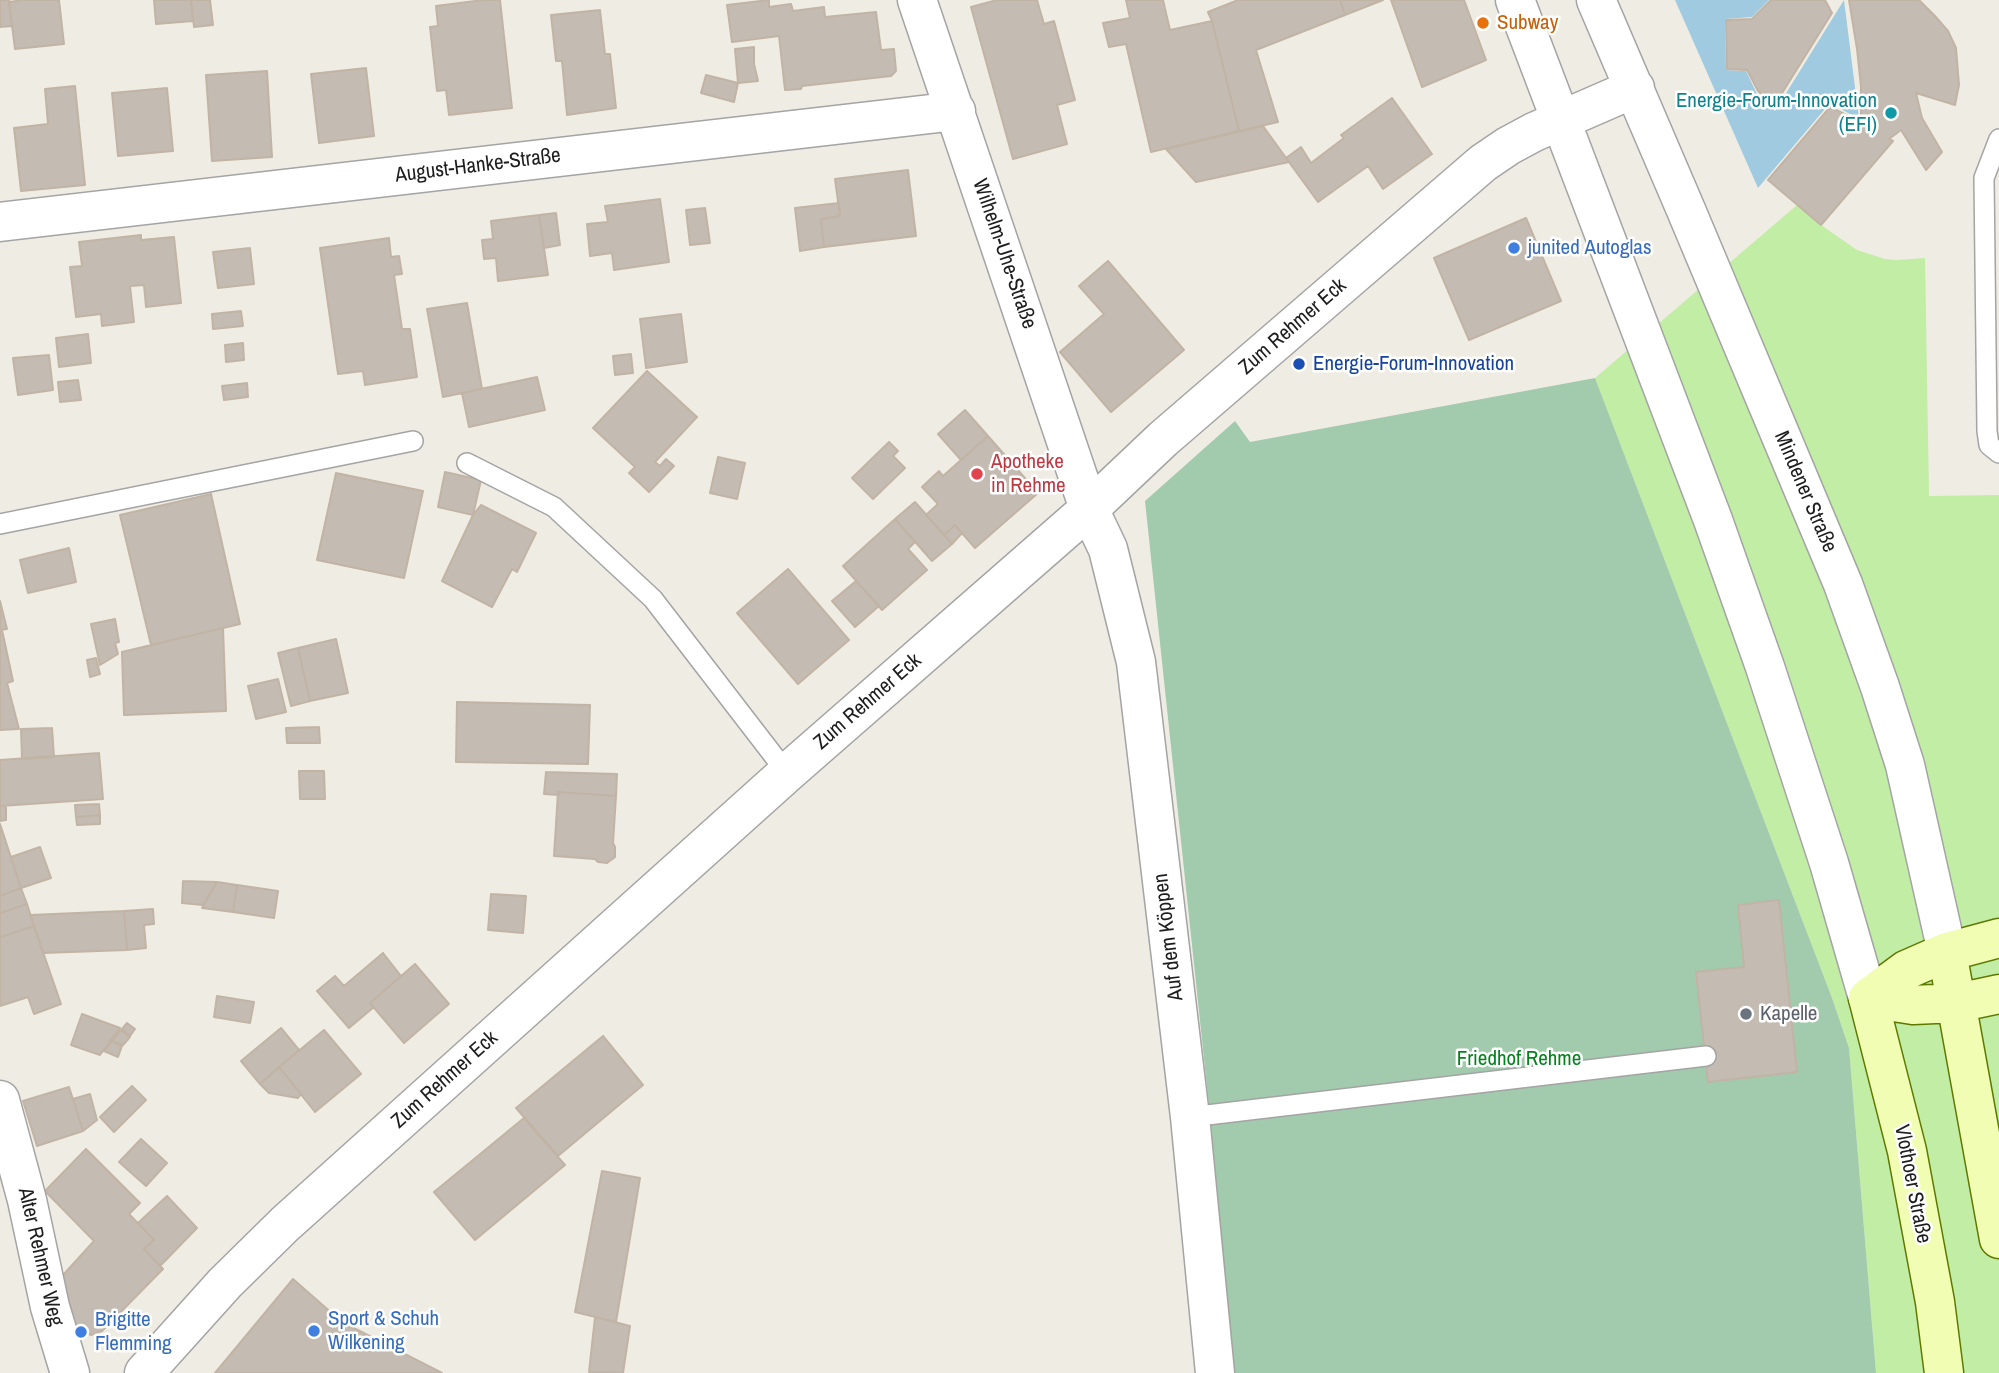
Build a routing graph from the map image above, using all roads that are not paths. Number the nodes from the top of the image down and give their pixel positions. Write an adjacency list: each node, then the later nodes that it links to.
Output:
1 (917, 0): 5 (street, Wilhelm-Uhe-Straße)
2 (1515, 0): 6 (street)
3 (1596, 0): 4 (street, Mindener Straße)
4 (1634, 88): 6 (street, Zum Rehmer Eck); 16 (street, Mindener Straße)
5 (956, 111): 8 (street, August-Hanke-Straße); 12 (street, Wilhelm-Uhe-Straße)
6 (1561, 119): 12 (street, Zum Rehmer Eck); 18 (street)
7 (1999, 139): 10 (lane)
8 (0, 222)
9 (413, 441): 13 (lane)
10 (1999, 453)
11 (467, 463): 14 (lane)
12 (1089, 509): 14 (street, Zum Rehmer Eck); 22 (street, Auf dem Köppen)
13 (0, 524)
14 (787, 773): 25 (street, Zum Rehmer Eck)
15 (1999, 938): 16 (main road)
16 (1947, 951): 18 (main road); 19 (main road, Mindener Straße)
17 (1999, 994): 19 (main road)
18 (1868, 998): 19 (main road); 27 (main road, Vlothoer Straße)
19 (1958, 1003): 23 (main road)
20 (1706, 1056): 22 (lane)
21 (0, 1100): 24 (street, Alter Rehmer Weg)
22 (1190, 1117): 26 (street, Auf dem Köppen)
23 (1999, 1239)
24 (70, 1373)
25 (144, 1373)
26 (1215, 1373)
27 (1944, 1373)

